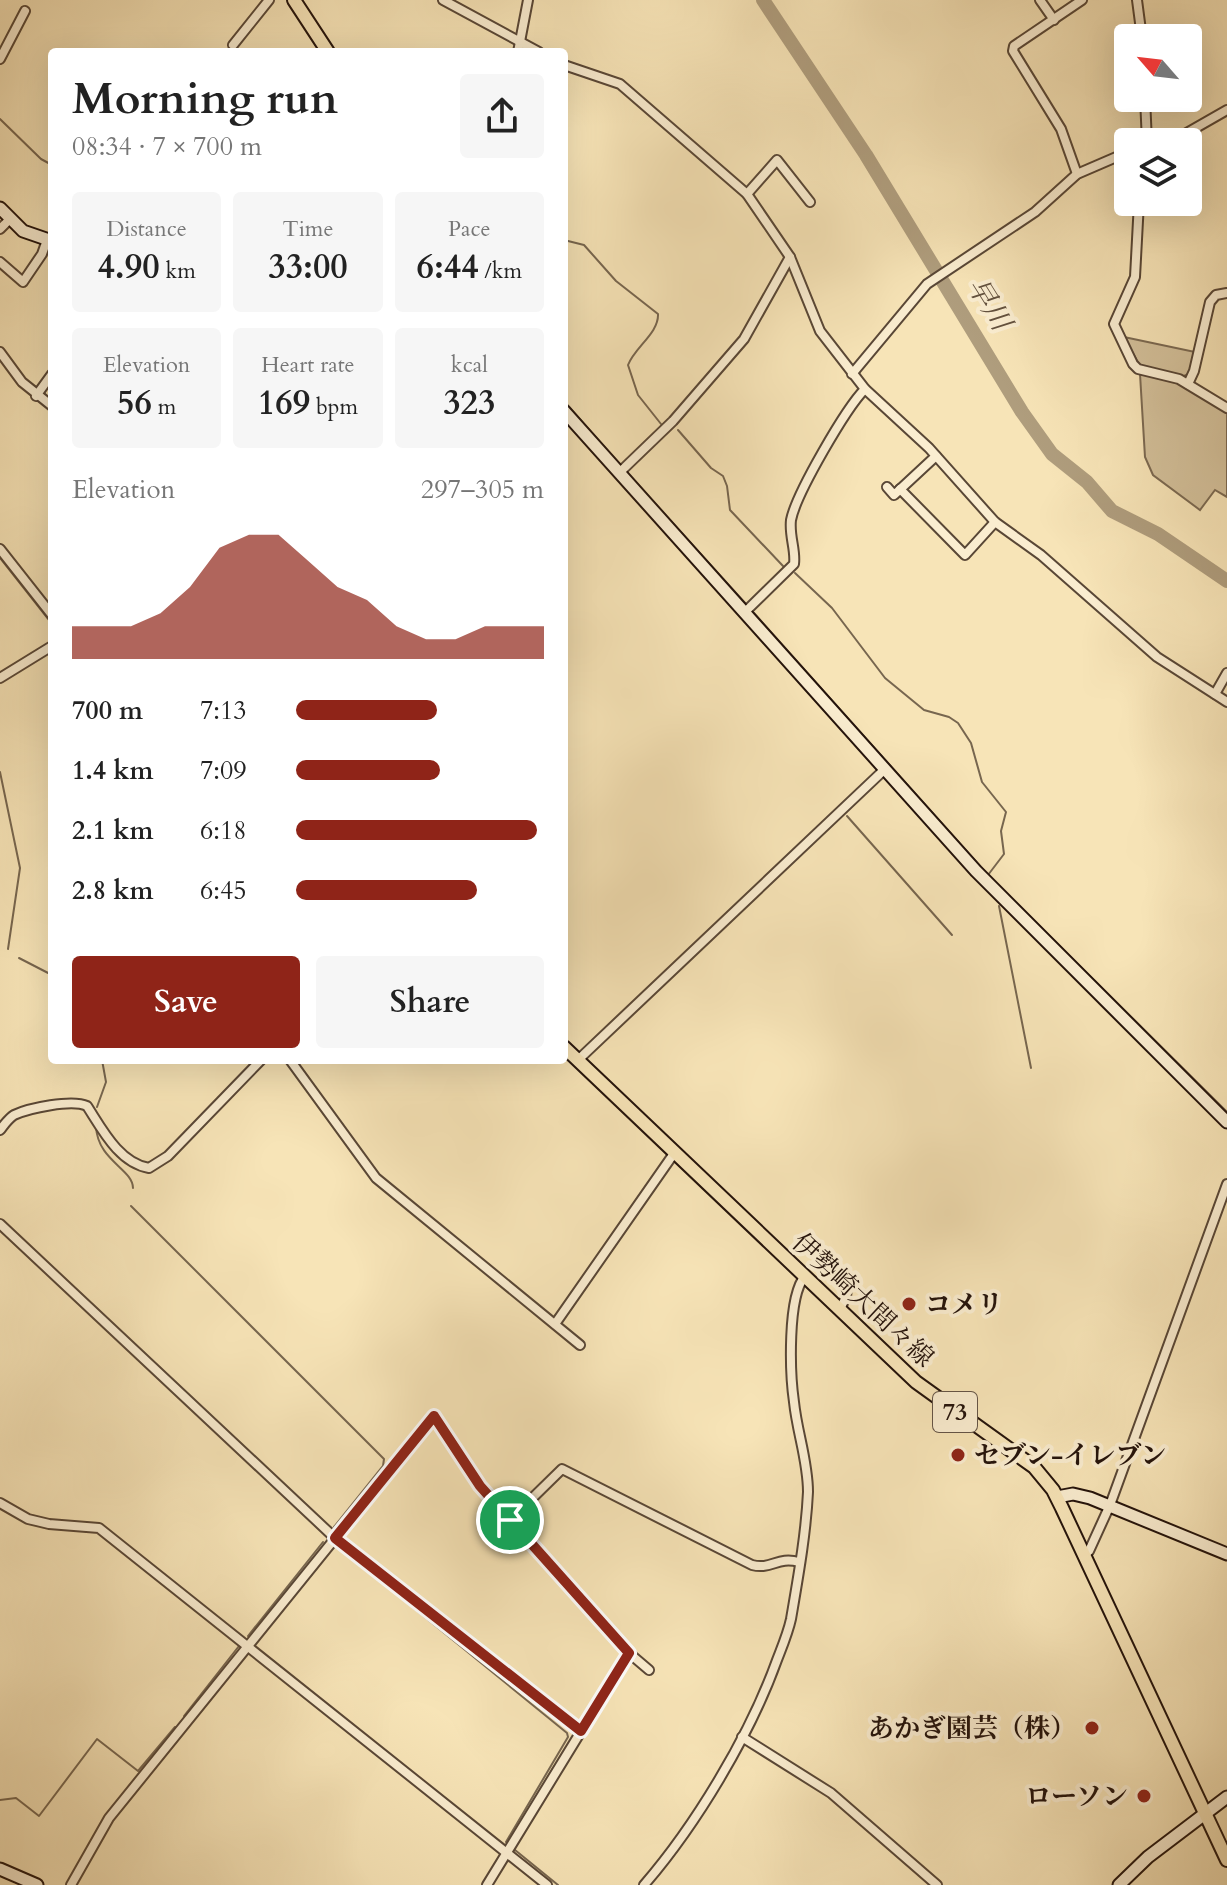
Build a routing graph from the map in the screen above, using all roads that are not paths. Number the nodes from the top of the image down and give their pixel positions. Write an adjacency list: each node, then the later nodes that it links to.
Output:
1 (269, 0): 11 (street)
2 (294, 0): 13 (main road)
3 (443, 0): 12 (street)
4 (528, 0): 12 (street)
5 (1040, 0): 9 (street)
6 (1082, 0): 9 (street)
7 (1137, 0): 10 (street)
8 (25, 11): 14 (street)
9 (1054, 20): 19 (street)
10 (1140, 24)
11 (233, 45)
12 (520, 47)
13 (325, 48)
14 (0, 59)
15 (568, 66): 20 (street)
16 (1227, 110): 17 (street)
17 (1196, 128)
18 (1114, 158): 19 (street)
19 (1077, 174): 32 (street)
20 (747, 194): 21 (street); 28 (street)
21 (810, 202)
22 (0, 208): 24 (street)
23 (1138, 216): 34 (street)
24 (10, 219): 25 (street); 26 (street)
25 (0, 229)
26 (48, 240)
27 (48, 242): 29 (street)
28 (790, 257): 32 (street); 41 (street)
29 (0, 262)
30 (1227, 293): 34 (street)
31 (0, 352): 36 (street)
32 (852, 374): 35 (street)
33 (48, 380): 36 (street)
34 (1188, 384): 38 (street)
35 (865, 389): 40 (street); 47 (street)
36 (36, 396): 37 (street)
37 (48, 404)
38 (1227, 408)
39 (568, 416): 41 (street)
40 (936, 456): 43 (street); 44 (street)
41 (619, 473): 47 (street)
42 (887, 487): 43 (street)
43 (900, 489): 44 (street)
44 (995, 522): 51 (street)
45 (0, 549): 46 (street)
46 (48, 610)
47 (745, 612): 53 (street)
48 (48, 648): 50 (street)
49 (1227, 673): 51 (street)
50 (0, 678)
51 (1215, 694): 52 (street)
52 (1227, 702)
53 (885, 769): 55 (street); 58 (street)
54 (568, 1051): 55 (main road, 伊勢崎大間々線 / 73)
55 (578, 1060): 60 (main road, 伊勢崎大間々線 / 73)
56 (257, 1064): 59 (street)
57 (293, 1064): 66 (street)
58 (1227, 1122)
59 (0, 1130)
60 (675, 1152): 63 (main road, 伊勢崎大間々線 / 73); 66 (street)
61 (1227, 1184): 70 (street)
62 (0, 1224): 72 (street)
63 (805, 1276): 65 (main road, 伊勢崎大間々線 / 73); 75 (street)
64 (848, 1278): 65 (street)
65 (840, 1309): 68 (main road, 伊勢崎大間々線 / 73)
66 (555, 1324): 67 (street)
67 (580, 1345)
68 (1057, 1497): 70 (street); 74 (main road, 伊勢崎大間々線 / 73)
69 (0, 1503): 76 (street)
70 (1110, 1505): 73 (street); 74 (street)
71 (510, 1520): 72 (street); 75 (street); 77 (street)
72 (335, 1538): 76 (street); 79 (street)
73 (1227, 1554)
74 (1083, 1556): 82 (main road, 伊勢崎大間々線 / 73)
75 (799, 1562): 80 (street)
76 (247, 1646): 83 (street); 87 (street)
77 (629, 1653): 78 (street); 79 (street)
78 (649, 1670)
79 (581, 1731): 83 (street)
80 (742, 1737): 90 (street); 91 (street)
81 (1227, 1797): 82 (street)
82 (1204, 1816): 84 (main road, 伊勢崎大間々線 / 73); 92 (street)
83 (507, 1852): 88 (street); 89 (street)
84 (1227, 1860)
85 (0, 1869): 86 (street)
86 (37, 1885)
87 (71, 1885)
88 (487, 1885)
89 (547, 1885)
90 (644, 1885)
91 (937, 1885)
92 (1119, 1885)

